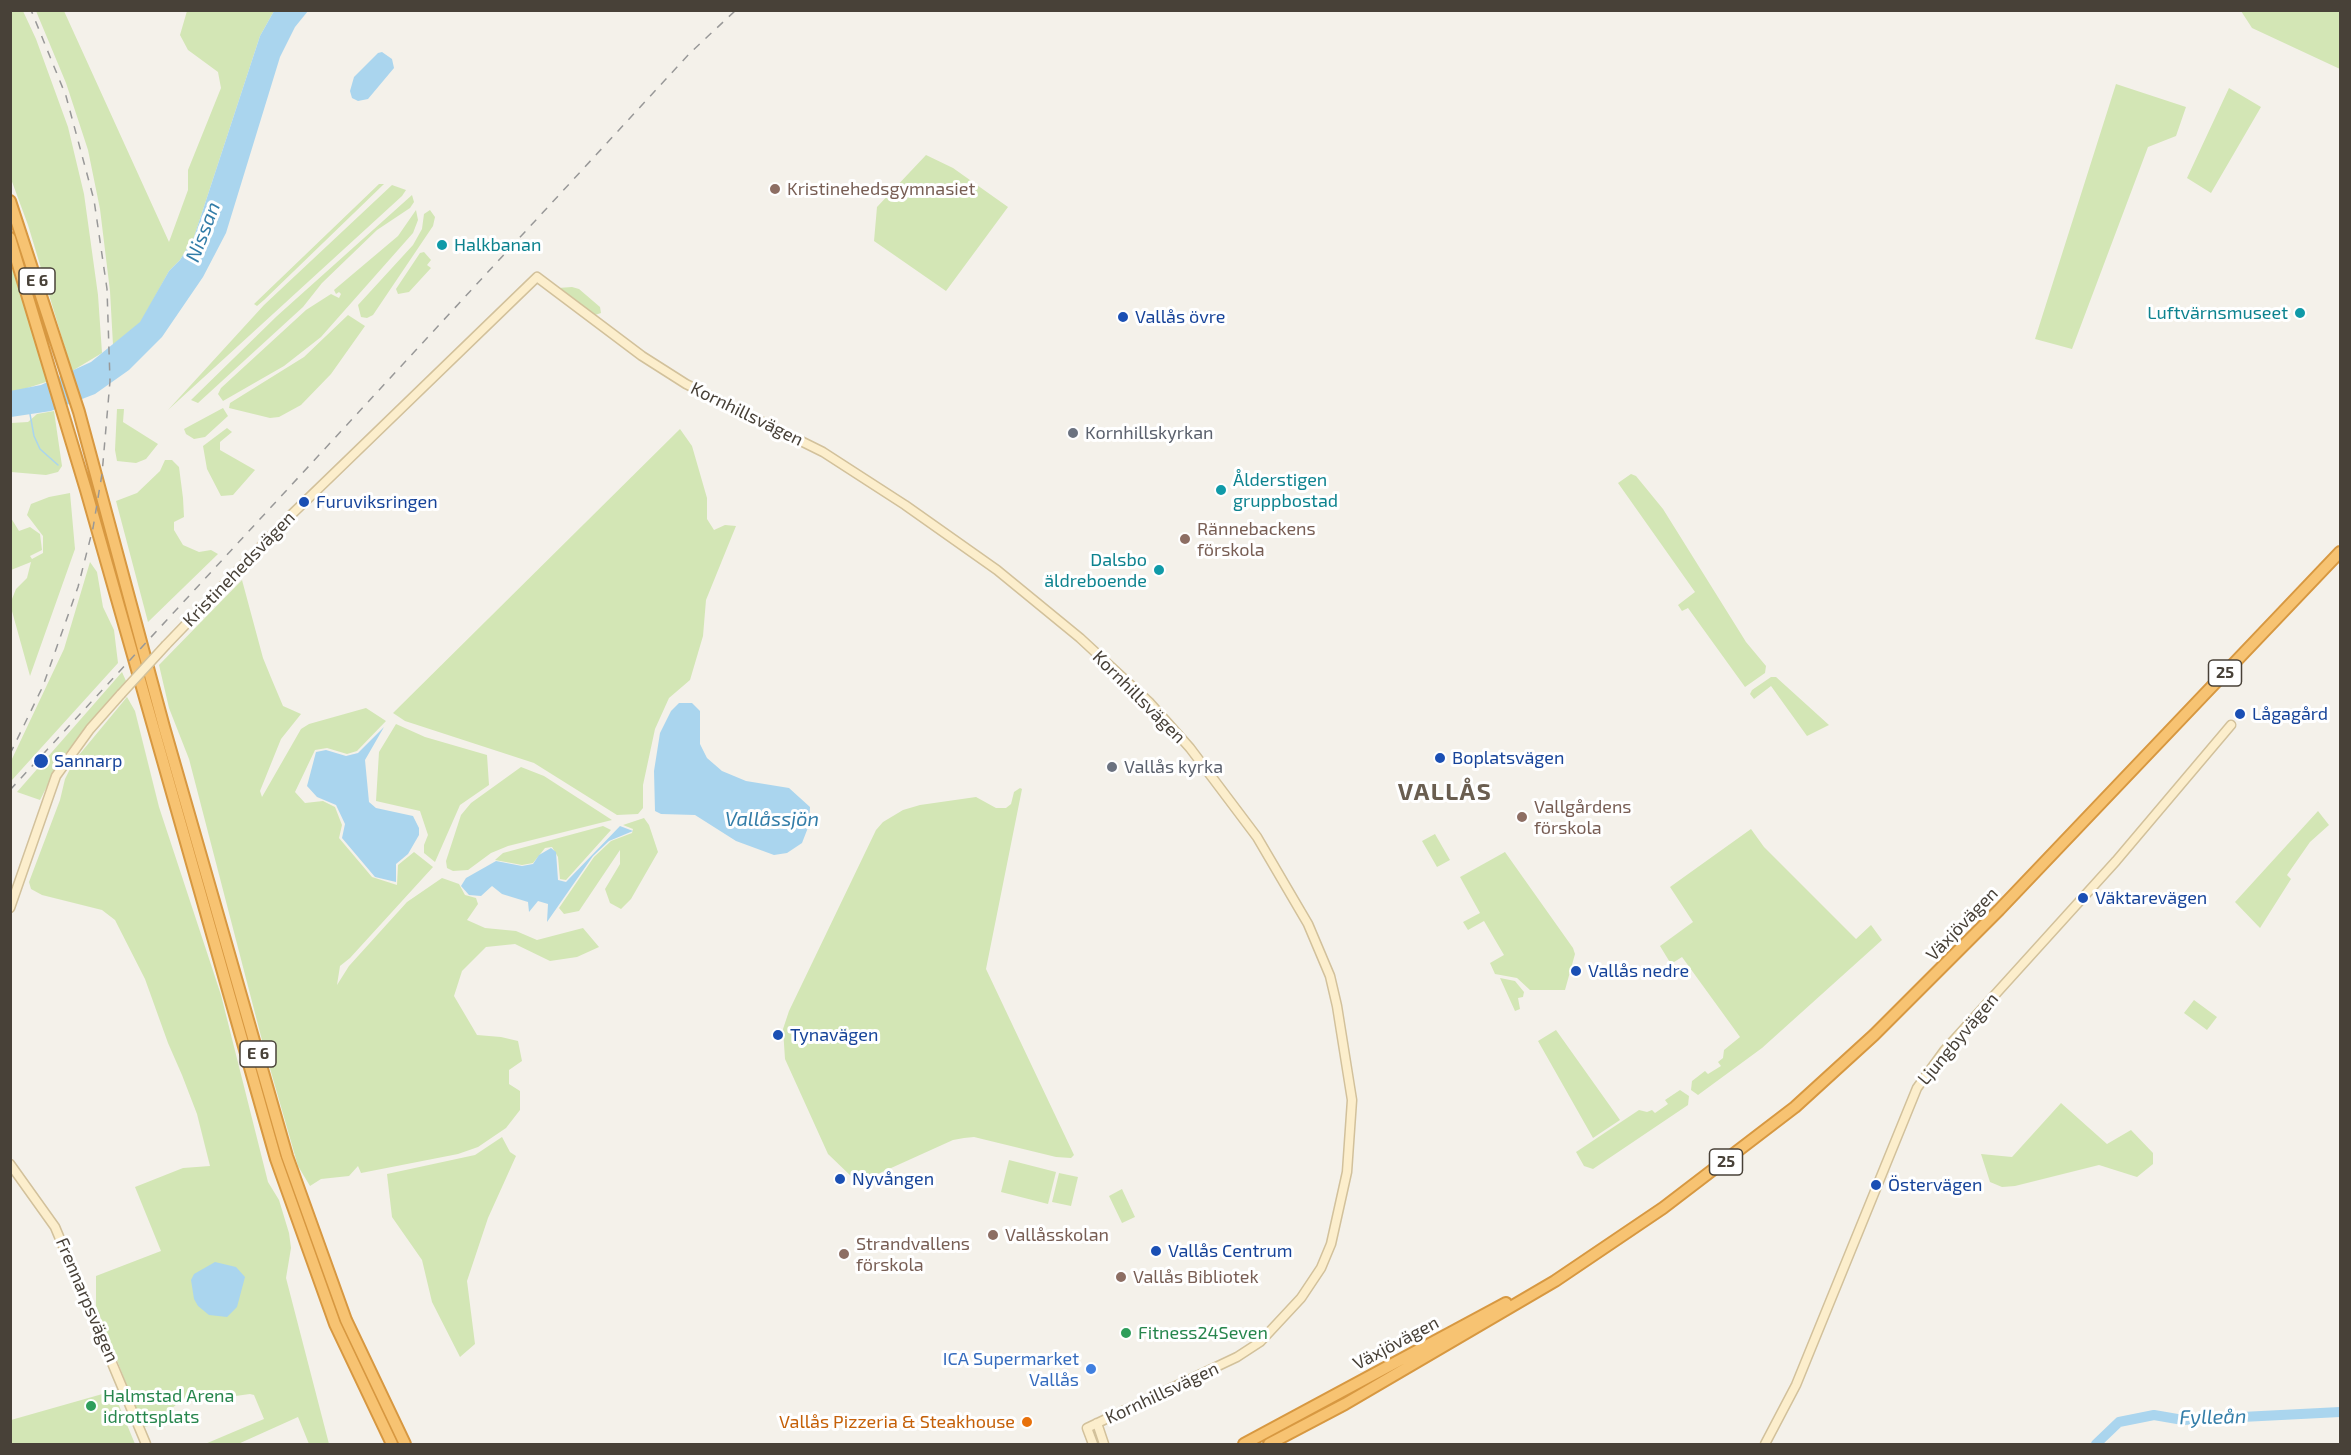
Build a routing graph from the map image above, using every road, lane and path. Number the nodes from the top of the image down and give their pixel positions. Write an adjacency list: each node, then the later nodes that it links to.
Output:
1 (10, 201): 12 (highway, E 6)
2 (10, 238): 11 (highway, E 6)
3 (537, 277): 6 (street, Kristinehedsvägen, bridge); 9 (street, Kornhillsvägen)
4 (2340, 552): 8 (highway, Växjövägen / 25)
5 (2231, 725): 17 (street, Ljungbyvägen)
6 (10, 908)
7 (10, 1164): 10 (street, Frennarpsvägen)
8 (1565, 1272): 15 (highway, Växjövägen / 25); 16 (highway, Växjövägen / 25)
9 (1097, 1423): 13 (street, Kornhillsvägen); 14 (street, Kornhillsvägen)
10 (146, 1444)
11 (390, 1444)
12 (405, 1444)
13 (1094, 1444)
14 (1104, 1444)
15 (1244, 1444)
16 (1269, 1444)
17 (1765, 1444)

